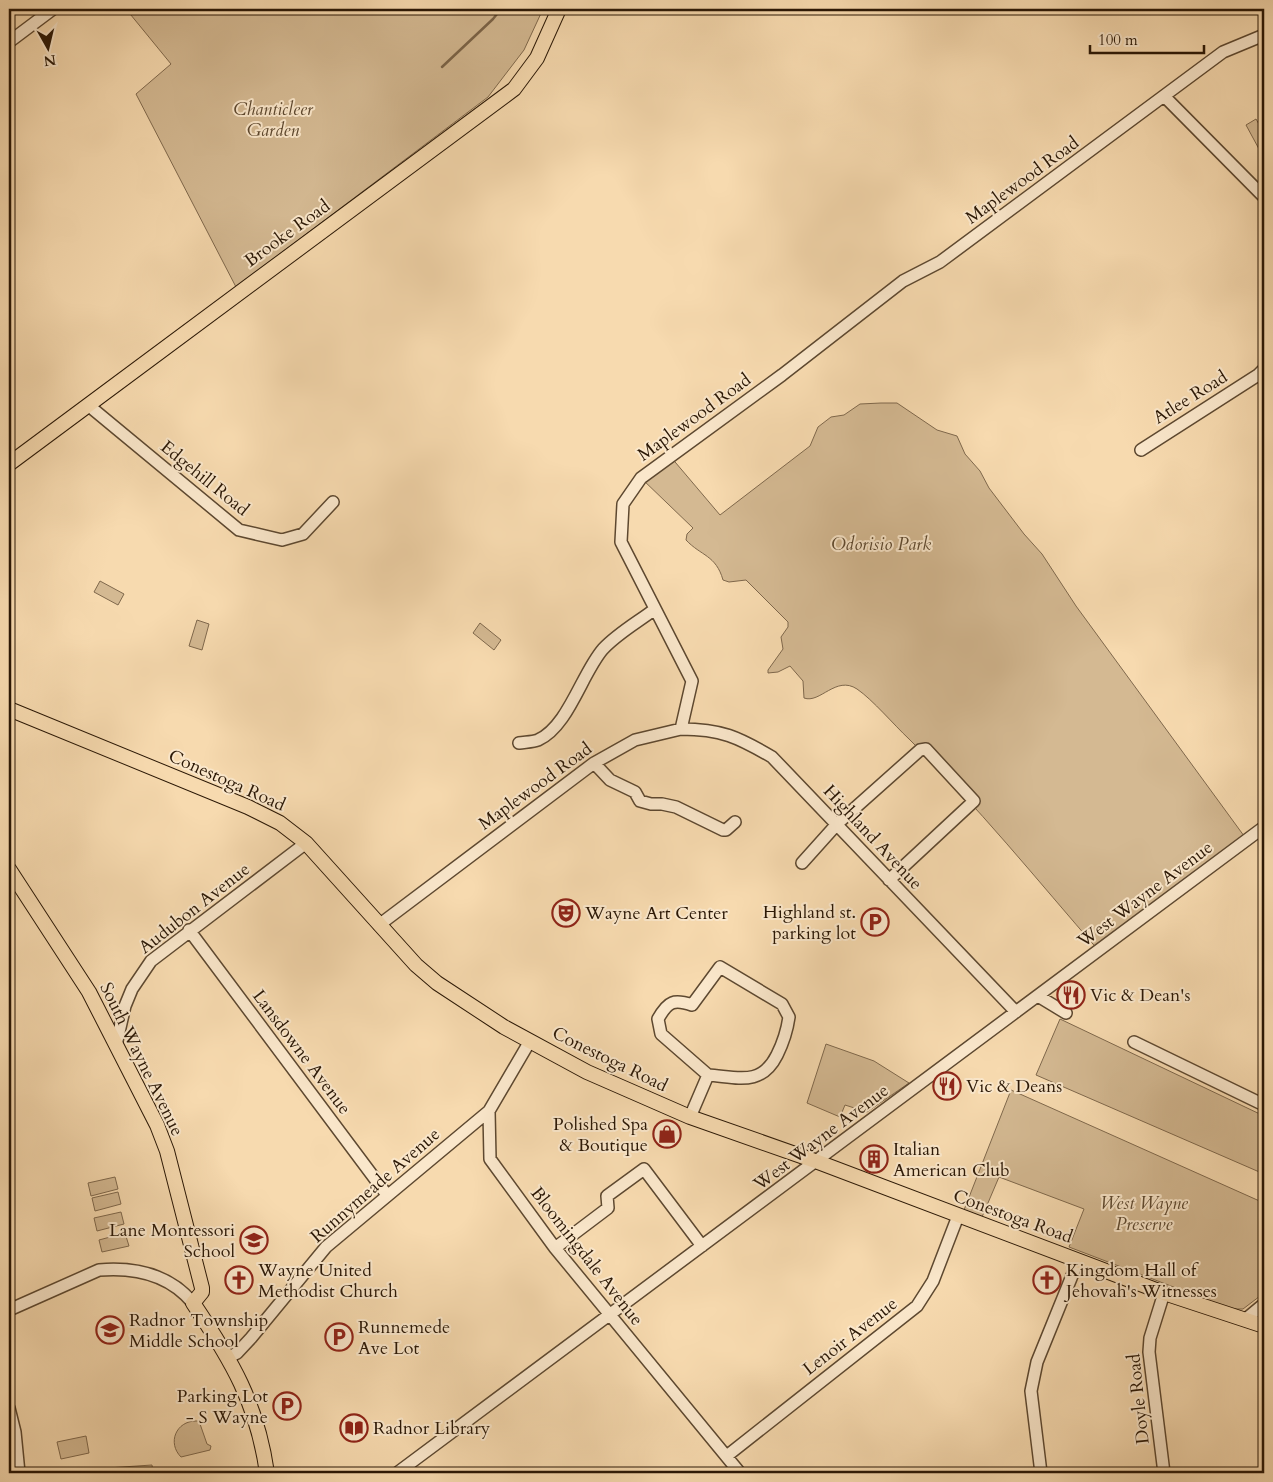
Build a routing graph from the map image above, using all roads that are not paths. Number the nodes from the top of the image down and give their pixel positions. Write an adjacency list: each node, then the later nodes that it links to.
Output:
1 (53, 9): 4 (street)
2 (559, 9): 8 (main road, Brooke Road)
3 (1264, 35): 5 (street, Maplewood Road)
4 (9, 42)
5 (1165, 97): 6 (street); 12 (street, Maplewood Road)
6 (1264, 197)
7 (1262, 376): 9 (street, Atlee Road)
8 (88, 405): 10 (main road, Brooke Road); 11 (street, Edgehill Road)
9 (1141, 450)
10 (9, 464)
11 (333, 502)
12 (655, 609): 14 (street, Maplewood Road); 15 (street)
13 (9, 709): 20 (main road, Conestoga Road)
14 (681, 729): 16 (street, Maplewood Road); 18 (street, Highland Avenue)
15 (519, 743)
16 (594, 763): 17 (street); 24 (street, Maplewood Road)
17 (735, 822)
18 (837, 824): 21 (street); 23 (street, Highland Avenue); 23 (street)
19 (1264, 827): 26 (street, West Wayne Avenue)
20 (306, 843): 24 (main road, Conestoga Road); 25 (street, Audubon Avenue)
21 (802, 863)
22 (9, 868): 31 (main road, South Wayne Avenue)
23 (889, 880): 27 (street, Highland Avenue)
24 (379, 925): 29 (main road, Conestoga Road)
25 (189, 930): 31 (street, Audubon Avenue); 37 (street, Lansdowne Avenue)
26 (1038, 996): 27 (street, West Wayne Avenue); 28 (street)
27 (1016, 1012): 36 (street, West Wayne Avenue)
28 (1066, 1013)
29 (530, 1041): 34 (street); 35 (main road, Conestoga Road)
30 (1134, 1042): 33 (street)
31 (116, 1045): 43 (main road, South Wayne Avenue)
32 (708, 1075): 32 (street); 35 (street)
33 (1264, 1105)
34 (489, 1111): 37 (street, Runnymeade Avenue); 40 (street, Bloomingdale Avenue)
35 (690, 1117): 36 (main road, Conestoga Road)
36 (818, 1162): 38 (main road, Conestoga Road); 39 (street, West Wayne Avenue)
37 (387, 1195): 49 (street, Runnymeade Avenue)
38 (958, 1216): 41 (main road, Conestoga Road); 51 (street, Lenoir Avenue)
39 (702, 1246): 40 (street); 46 (street, West Wayne Avenue)
40 (555, 1248): 46 (street, Bloomingdale Avenue)
41 (1078, 1260): 42 (main road, Conestoga Road); 57 (street)
42 (1164, 1293): 47 (main road, Conestoga Road); 58 (street, Doyle Road)
43 (193, 1303): 45 (street); 49 (main road)
44 (1264, 1304): 47 (street)
45 (9, 1310)
46 (610, 1314): 51 (street, Bloomingdale Avenue); 55 (street, West Wayne Avenue)
47 (1246, 1319): 48 (main road, Conestoga Road)
48 (1264, 1326)
49 (229, 1357): 54 (main road)
50 (9, 1408): 52 (street)
51 (728, 1455): 56 (street, Bloomingdale Avenue)
52 (14, 1458): 53 (street)
53 (19, 1473)
54 (267, 1473)
55 (397, 1473)
56 (740, 1473)
57 (1041, 1473)
58 (1164, 1473)

